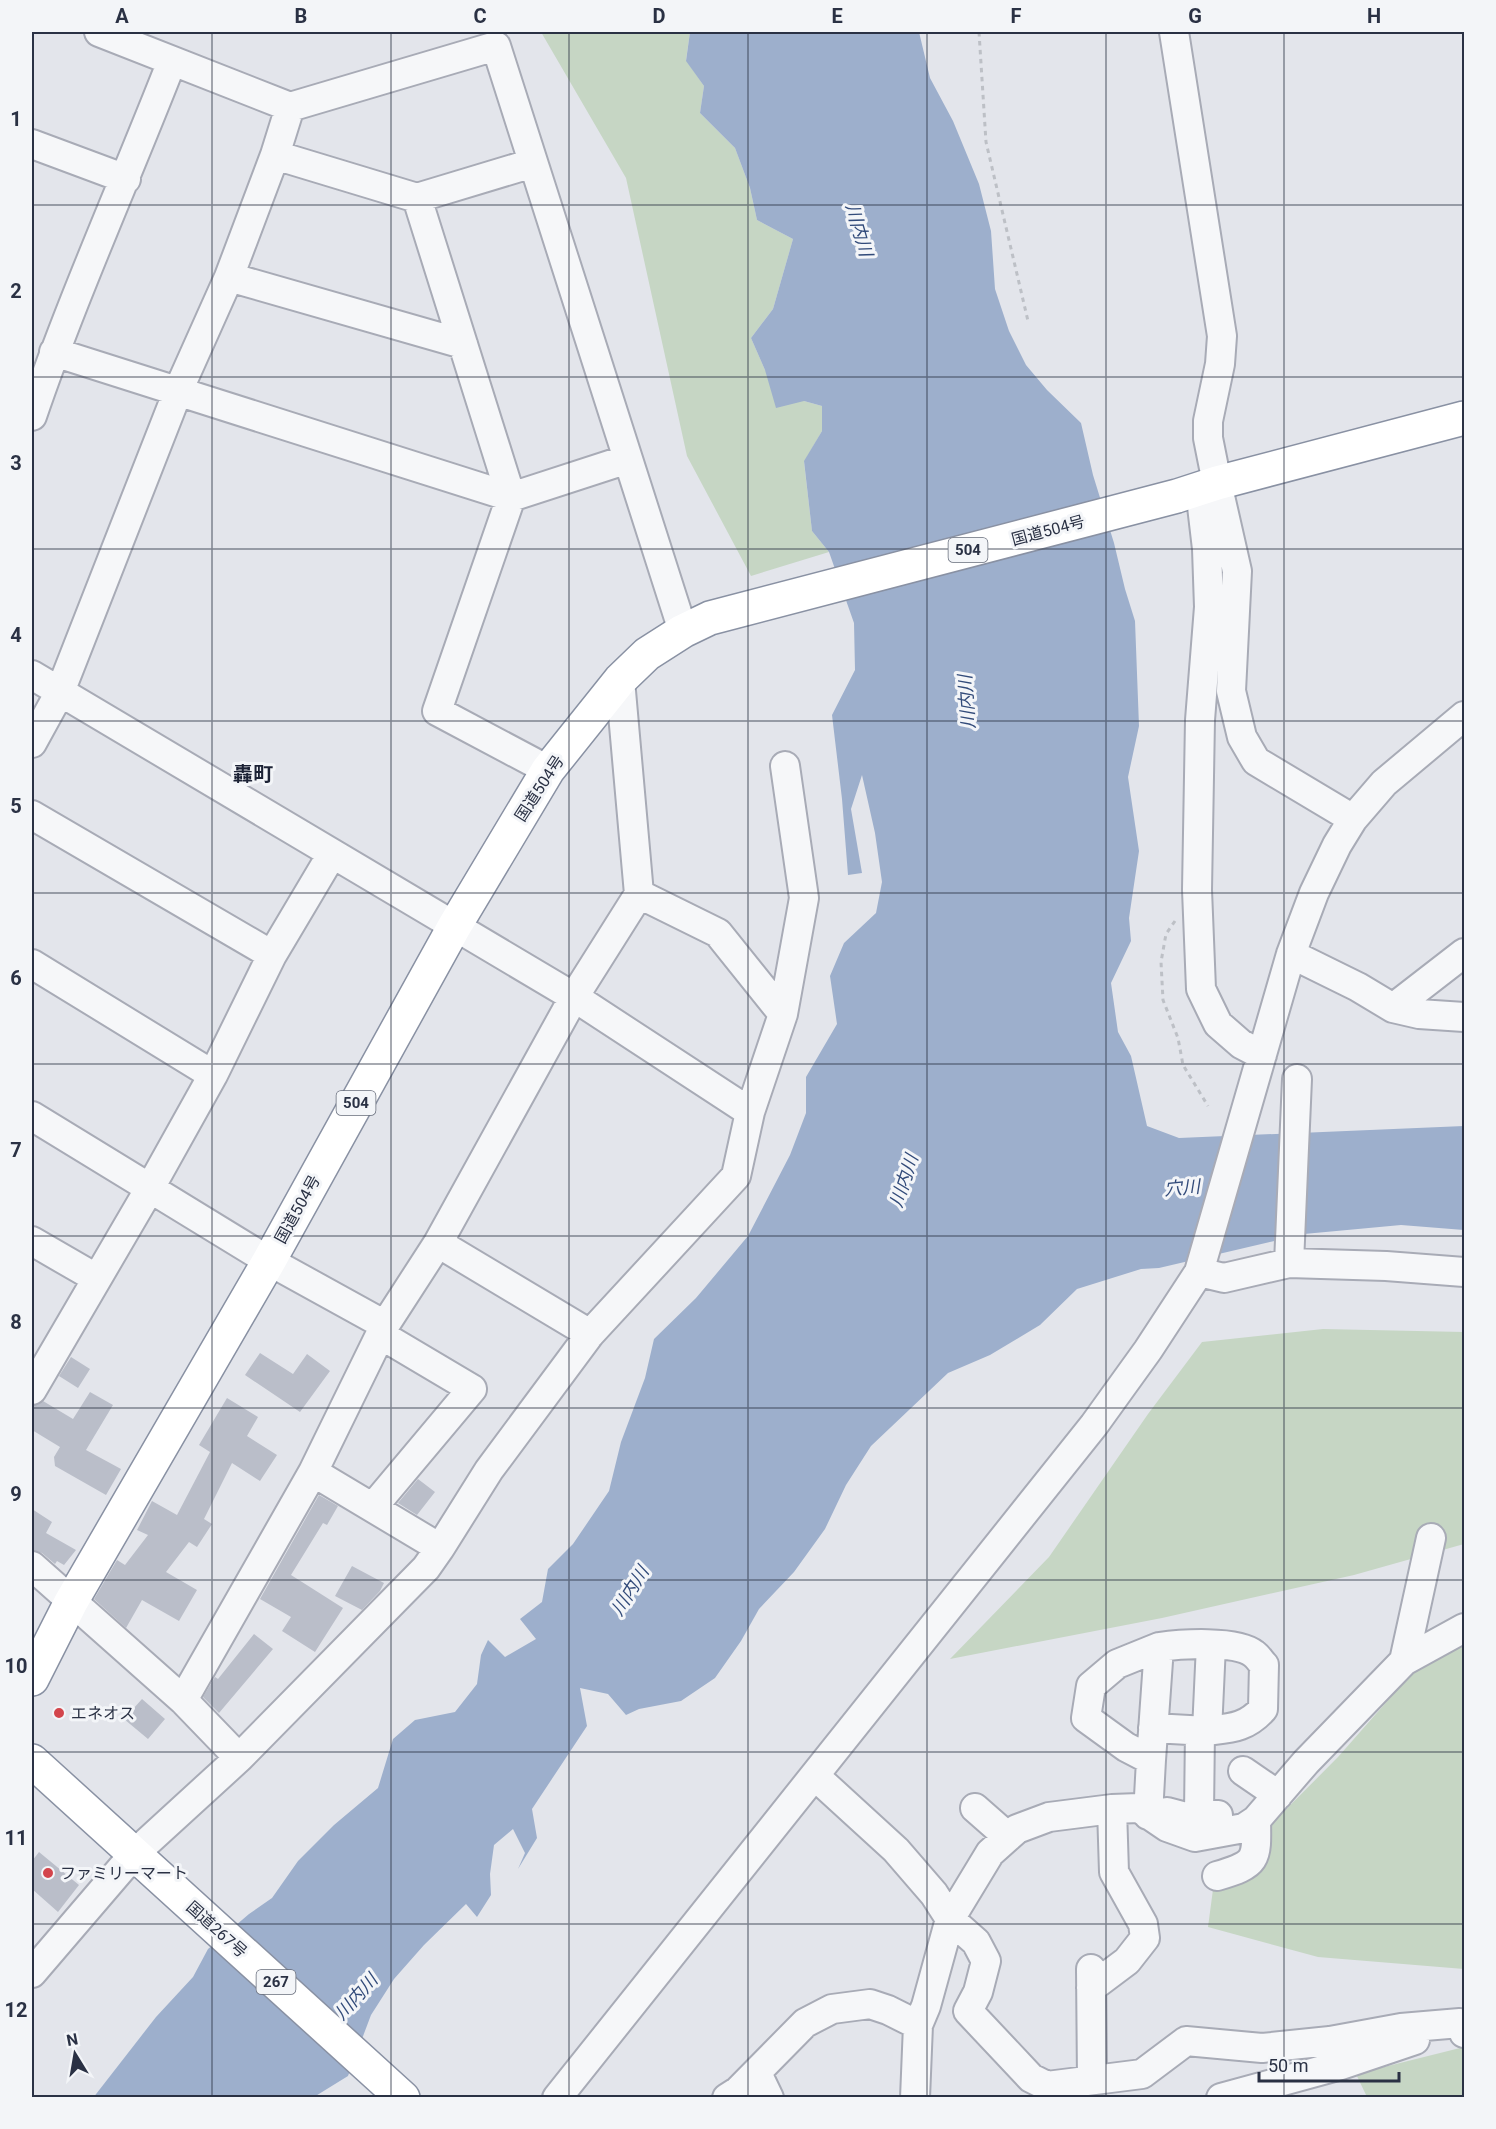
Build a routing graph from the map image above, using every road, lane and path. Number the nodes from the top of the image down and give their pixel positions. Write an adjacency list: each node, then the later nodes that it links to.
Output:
1 (99, 32): 4 (street)
2 (979, 32): 12 (path)
3 (1174, 32): 19 (street)
4 (172, 61): 5 (street); 9 (street)
5 (290, 107): 7 (street); 8 (street)
6 (32, 144): 9 (street)
7 (274, 155): 10 (street); 11 (street)
8 (533, 163): 10 (street); 18 (street)
9 (126, 178): 14 (street)
10 (417, 198): 13 (street)
11 (229, 277): 13 (street); 15 (street)
12 (1028, 321)
13 (463, 344): 20 (street)
14 (54, 352): 15 (street); 16 (street)
15 (178, 391): 20 (street); 24 (street)
16 (32, 416)
17 (1464, 418): 19 (highway, 国道504号 / 504)
18 (628, 459): 20 (street); 21 (street)
19 (1198, 489): 21 (highway, 国道504号 / 504); 30 (street); 32 (street)
20 (511, 497): 28 (street)
21 (683, 631): 23 (highway, 国道504号 / 504)
22 (32, 675): 24 (street)
23 (620, 680): 28 (highway, 国道504号 / 504); 33 (street)
24 (60, 692): 26 (street); 31 (street)
25 (1464, 716): 30 (street)
26 (32, 743)
27 (785, 766): 41 (street)
28 (548, 770): 34 (highway, 国道504号 / 504)
29 (32, 815): 37 (street)
30 (1353, 819): 36 (street)
31 (332, 854): 34 (street); 37 (street)
32 (1197, 890): 43 (street); 46 (path)
33 (639, 894): 39 (street); 41 (street)
34 (454, 927): 39 (street); 53 (highway, 国道504号 / 504)
35 (1464, 953): 40 (street)
36 (1292, 954): 40 (street); 43 (street)
37 (272, 955): 44 (street)
38 (32, 964): 44 (street)
39 (574, 997): 47 (street); 51 (street)
40 (1393, 1008): 42 (street)
41 (783, 1014): 47 (street)
42 (1464, 1017)
43 (1262, 1055): 54 (street)
44 (213, 1075): 49 (street)
45 (1297, 1079): 52 (street)
46 (1208, 1106)
47 (750, 1112): 58 (street)
48 (35, 1126): 49 (street)
49 (150, 1188): 53 (street); 56 (street)
50 (32, 1241): 56 (street)
51 (438, 1243): 57 (street); 58 (street)
52 (1289, 1256): 54 (street); 55 (street)
53 (269, 1261): 57 (street); 65 (highway, 国道504号 / 504)
54 (1199, 1272): 78 (street)
55 (1464, 1272)
56 (96, 1278): 59 (street)
57 (383, 1330): 60 (street); 61 (street)
58 (590, 1334): 63 (street)
59 (32, 1390)
60 (313, 1472): 61 (street); 71 (street)
61 (373, 1508): 63 (street)
62 (1431, 1538): 69 (street)
63 (440, 1548): 74 (street)
64 (32, 1566): 65 (street)
65 (71, 1602): 70 (highway, 国道504号 / 504); 71 (street)
66 (1464, 1628): 69 (street)
67 (1212, 1645): 68 (street); 73 (street); 73 (street)
68 (1159, 1647): 72 (street); 75 (street)
69 (1404, 1660): 79 (street)
70 (32, 1679)
71 (183, 1701): 74 (street)
72 (1153, 1728): 73 (street); 75 (street)
73 (1203, 1730): 82 (street)
74 (239, 1758): 86 (street)
75 (1151, 1760): 83 (street)
76 (32, 1761): 86 (highway, 国道267号 / 267)
77 (1244, 1771): 79 (street)
78 (815, 1776): 88 (street); 98 (street)
79 (1278, 1795): 84 (street)
80 (975, 1808): 85 (street)
81 (1112, 1809): 83 (street); 85 (street); 95 (street)
82 (1199, 1814): 83 (street); 84 (street)
83 (1148, 1815): 84 (street)
84 (1245, 1816): 87 (street)
85 (1008, 1837): 88 (street)
86 (141, 1860): 89 (street); 97 (highway, 国道267号 / 267)
87 (1217, 1876)
88 (950, 1919): 90 (street); 91 (street)
89 (32, 1973)
90 (968, 2011): 91 (street); 95 (street)
91 (922, 2015): 96 (street); 100 (street)
92 (1463, 2026): 94 (street); 101 (street)
93 (1248, 2032): 94 (street)
94 (1186, 2041): 95 (street)
95 (1092, 2080)
96 (763, 2085): 99 (street)
97 (403, 2097)
98 (557, 2097)
99 (727, 2097)
100 (915, 2097)
101 (1221, 2097)

